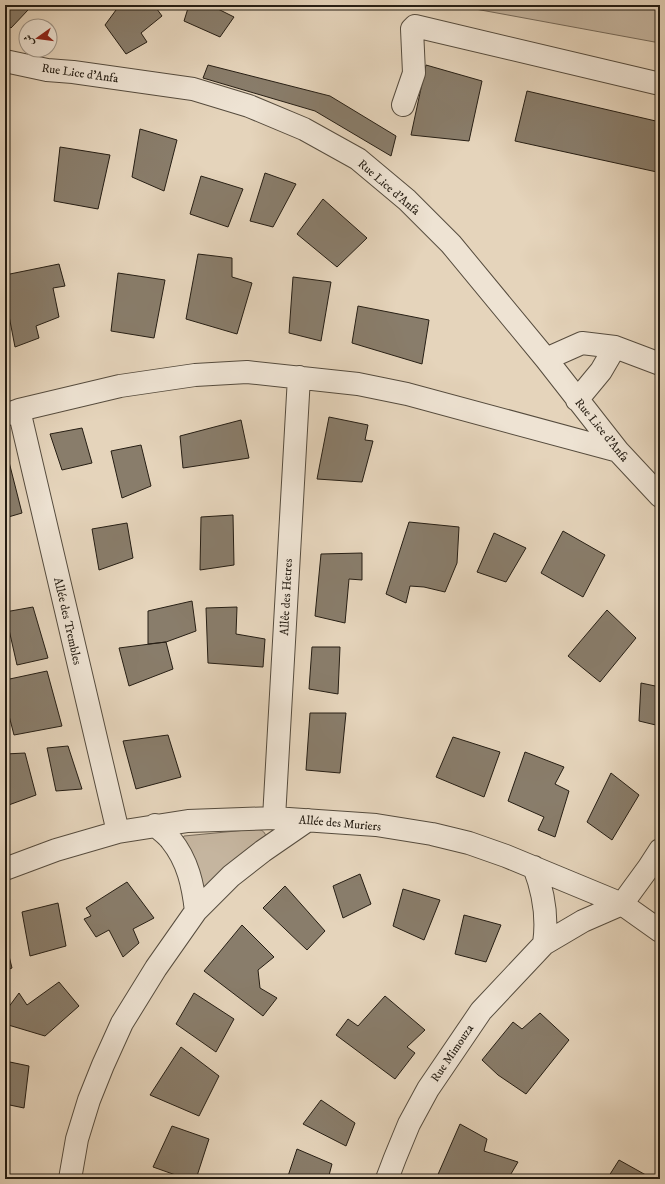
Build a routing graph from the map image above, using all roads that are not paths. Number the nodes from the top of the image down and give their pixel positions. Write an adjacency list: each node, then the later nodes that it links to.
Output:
1 (5, 61): 5 (street, Rue Lice d'Anfa)
2 (660, 84): 3 (street)
3 (403, 105)
4 (615, 347): 5 (street); 6 (street); 8 (street)
5 (546, 359): 8 (street, Rue Lice d'Anfa)
6 (660, 364)
7 (299, 377): 9 (street); 10 (street); 12 (street, Allêe des Hetres)
8 (577, 400): 10 (street, Rue Lice d'Anfa)
9 (12, 413): 15 (street, Allée des Trembles)
10 (618, 451): 11 (street, Rue Lice d'Anfa)
11 (660, 496)
12 (274, 818): 13 (street, Allée des Muriers); 14 (street, Allée des Muriers)
13 (308, 820): 17 (street, Allée des Muriers); 20 (street)
14 (155, 825): 15 (street, Allée des Muriers); 20 (street)
15 (118, 832): 18 (street, Allée des Muriers)
16 (660, 850): 19 (street, Rue Mimouza)
17 (534, 867): 19 (street, Allée des Muriers); 22 (street)
18 (5, 869)
19 (622, 904): 21 (street, Allée des Muriers); 22 (street, Rue Mimouza)
20 (196, 911): 23 (street)
21 (660, 931)
22 (544, 944): 24 (street, Rue Mimouza)
23 (70, 1179)
24 (387, 1179)

